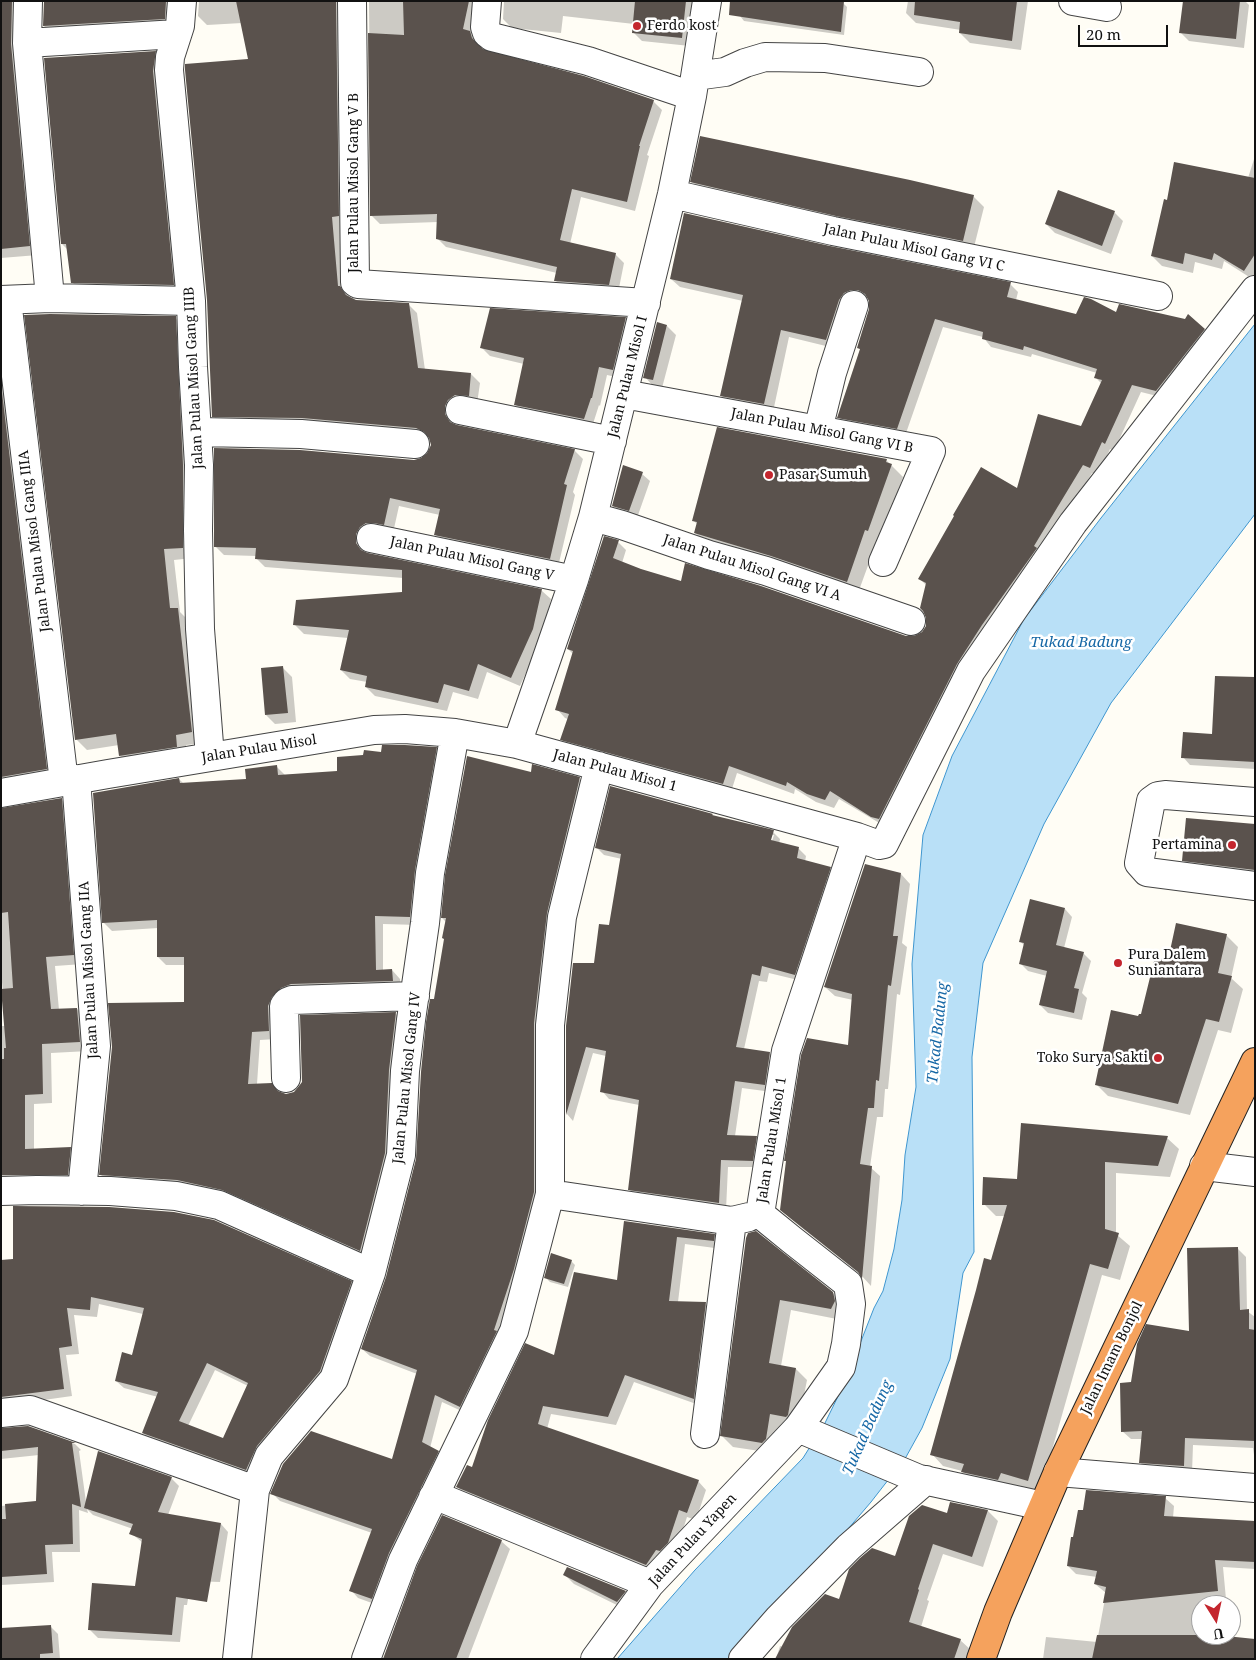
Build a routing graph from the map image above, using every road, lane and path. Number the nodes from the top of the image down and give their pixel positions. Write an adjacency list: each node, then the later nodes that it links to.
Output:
1 (28, 1): 9 (street)
2 (182, 1): 8 (street, Jalan Pulau Misol Gang IIIB)
3 (352, 1): 18 (street, Jalan Pulau Misol Gang V B)
4 (487, 1): 11 (street)
5 (707, 1): 11 (street, Jalan Pulau Misol I)
6 (1073, 1): 7 (street)
7 (1106, 7)
8 (177, 34): 9 (street); 17 (street, Jalan Pulau Misol Gang IIIB)
9 (27, 43): 15 (street)
10 (919, 72): 11 (street)
11 (694, 86): 12 (street, Jalan Pulau Misol I)
12 (672, 194): 14 (street, Jalan Pulau Misol Gang VI C); 18 (street, Jalan Pulau Misol I)
13 (1255, 290): 38 (street, Jalan Pulau Misol 1)
14 (1158, 296)
15 (50, 298): 16 (street); 17 (street)
16 (4, 300): 35 (street, Jalan Pulau Misol Gang IIIA)
17 (191, 301): 23 (street, Jalan Pulau Misol Gang IIIB)
18 (646, 304): 20 (street, Jalan Pulau Misol I)
19 (854, 305): 22 (street)
20 (624, 394): 22 (street, Jalan Pulau Misol Gang VI B); 24 (street, Jalan Pulau Misol I)
21 (460, 410): 24 (street)
22 (818, 430): 28 (street, Jalan Pulau Misol Gang VI B)
23 (198, 432): 25 (street); 33 (street, Jalan Pulau Misol Gang IIIB)
24 (612, 441): 26 (street, Jalan Pulau Misol I)
25 (415, 444)
26 (593, 517): 29 (street, Jalan Pulau Misol I); 30 (street, Jalan Pulau Misol Gang VI A)
27 (371, 538): 29 (street, Jalan Pulau Misol Gang V)
28 (883, 562)
29 (574, 580): 32 (street, Jalan Pulau Misol I)
30 (911, 620)
31 (456, 733): 32 (street, Jalan Pulau Misol); 33 (street, Jalan Pulau Misol); 40 (street, Jalan Pulau Misol Gang IV)
32 (518, 744): 34 (street, Jalan Pulau Misol 1)
33 (210, 757): 35 (street, Jalan Pulau Misol)
34 (599, 766): 38 (street, Jalan Pulau Misol 1); 47 (street)
35 (70, 780): 36 (street, Jalan Pulau Misol); 46 (street, Jalan Pulau Misol Gang IIA)
36 (1, 793)
37 (1255, 802): 39 (street)
38 (856, 837): 48 (street, Jalan Pulau Misol 1)
39 (1255, 886)
40 (415, 996): 42 (street); 50 (street, Jalan Pulau Misol Gang IV)
41 (1252, 1073): 43 (highway, Jalan Imam Bonjol)
42 (286, 1078)
43 (1204, 1166): 44 (street); 54 (highway, Jalan Imam Bonjol)
44 (1255, 1172)
45 (1, 1191): 46 (street)
46 (82, 1191): 50 (street)
47 (550, 1194): 49 (street); 58 (street)
48 (760, 1214): 49 (street); 52 (street, Jalan Pulau Misol 1)
49 (732, 1221): 53 (street)
50 (371, 1273): 57 (street, Jalan Pulau Misol Gang IV)
51 (1, 1413): 57 (street)
52 (807, 1431): 55 (street); 60 (street, Jalan Pulau Yapen)
53 (705, 1434)
54 (1058, 1472): 56 (street); 59 (highway, Jalan Imam Bonjol)
55 (922, 1480): 59 (street); 64 (street)
56 (1255, 1488)
57 (255, 1490): 61 (street, Jalan Pulau Misol Gang IV)
58 (433, 1497): 60 (street); 62 (street)
59 (1043, 1506): 65 (highway, Jalan Imam Bonjol)
60 (650, 1584): 63 (street, Jalan Pulau Yapen)
61 (237, 1659)
62 (366, 1659)
63 (595, 1659)
64 (743, 1659)
65 (981, 1659)

